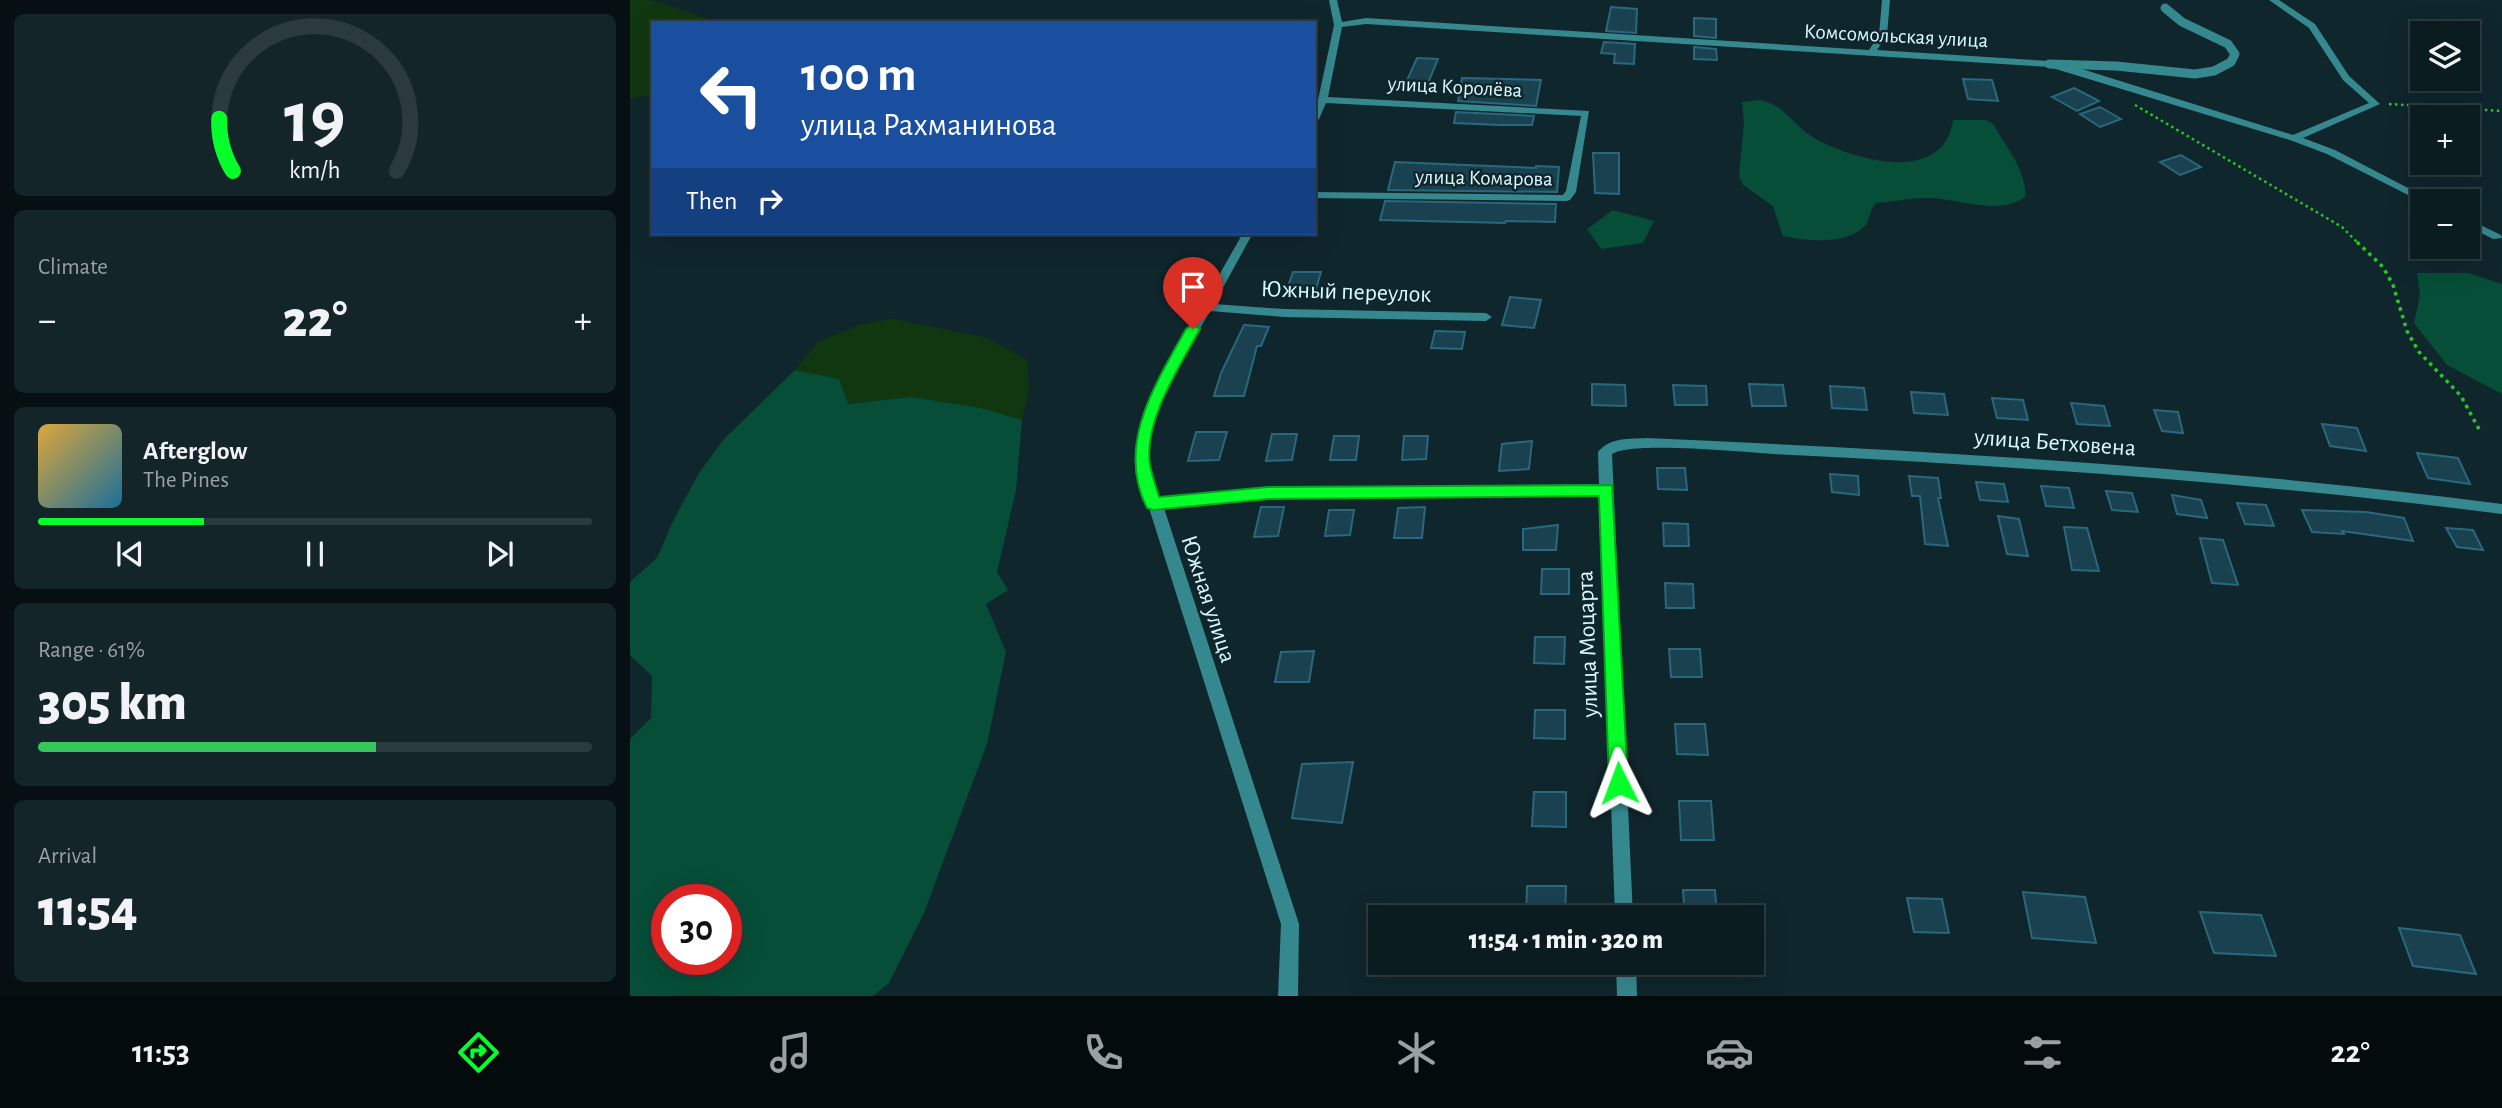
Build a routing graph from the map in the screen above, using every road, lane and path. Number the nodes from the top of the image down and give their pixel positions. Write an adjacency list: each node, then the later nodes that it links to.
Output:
1 (1333, 0): 5 (street)
2 (1886, 0): 6 (street)
3 (2273, 0): 10 (street)
4 (2165, 8): 7 (lane)
5 (1338, 25): 6 (street, Комсомольская улица); 9 (street)
6 (1871, 53): 7 (street, Комсомольская улица)
7 (2049, 64): 8 (street, Комсомольская улица)
8 (2109, 80): 14 (street, Комсомольская улица); 22 (path)
9 (1323, 100): 12 (street, улица Королёва); 13 (street)
10 (2375, 104): 11 (path); 14 (street)
11 (2502, 111)
12 (1586, 113): 16 (street, улица Комарова)
13 (1316, 114)
14 (2294, 138): 15 (street, Комсомольская улица)
15 (2410, 192)
16 (1316, 195)
17 (2480, 228): 19 (street)
18 (1247, 235): 20 (street, Южная улица)
19 (2497, 237)
20 (1205, 307): 21 (street, Южный переулок); 25 (street, Южная улица)
21 (1486, 317)
22 (2480, 431)
23 (1605, 452): 24 (street, улица Моцарта); 26 (street, улица Бетховена)
24 (1607, 489): 25 (street); 27 (street, улица Моцарта)
25 (1153, 503): 29 (street, Южная улица)
26 (2502, 509)
27 (1624, 905)
28 (1626, 975): 30 (street)
29 (1288, 996)
30 (1627, 996)

